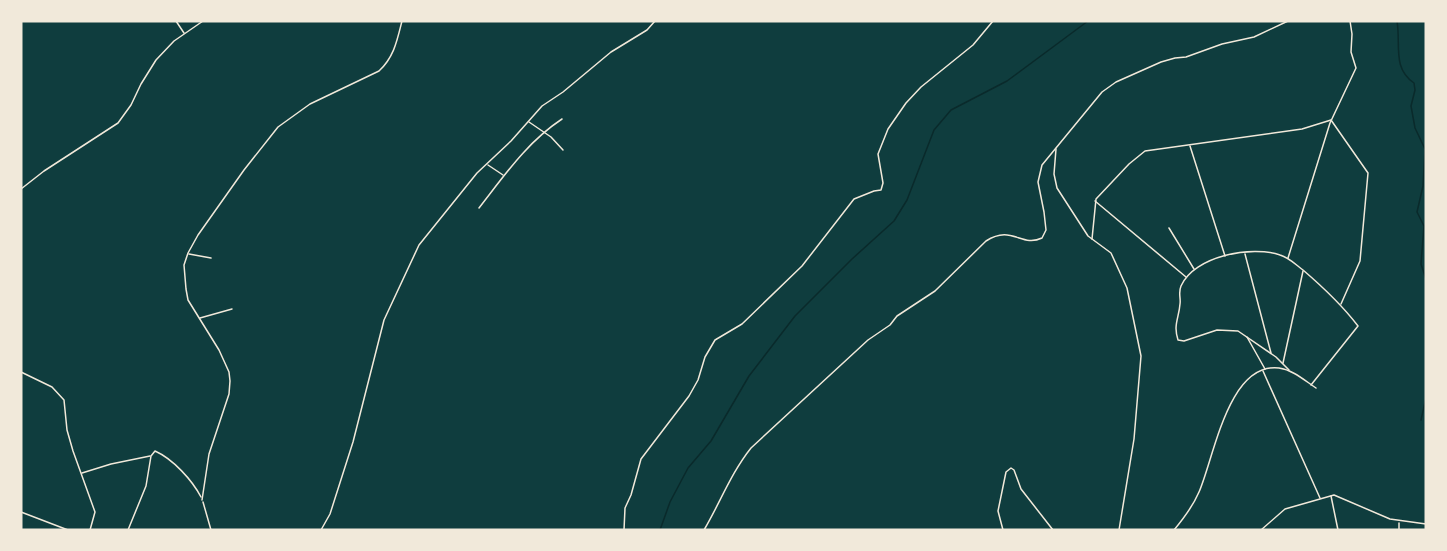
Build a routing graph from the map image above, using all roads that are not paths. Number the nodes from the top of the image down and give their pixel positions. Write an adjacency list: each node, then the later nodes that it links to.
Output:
1 (176, 21): 8 (street)
2 (203, 21): 8 (street)
3 (402, 21): 24 (street)
4 (655, 21): 11 (street)
5 (993, 21): 55 (street)
6 (1288, 21): 14 (street)
7 (1350, 21): 10 (street)
8 (185, 34): 18 (street)
9 (561, 119): 12 (street)
10 (1331, 120): 13 (street); 27 (street); 31 (street)
11 (528, 121): 12 (street); 16 (street)
12 (544, 131): 15 (street); 17 (street)
13 (1190, 145): 19 (street); 25 (street)
14 (1057, 146): 22 (street); 56 (street)
15 (563, 150)
16 (488, 164): 17 (street); 54 (street)
17 (503, 175): 20 (street)
18 (21, 189)
19 (1095, 201): 22 (street); 30 (street)
20 (479, 208)
21 (1169, 228): 28 (street)
22 (1092, 239): 59 (street)
23 (1245, 253): 25 (street); 27 (street); 35 (street)
24 (188, 254): 26 (street); 33 (street)
25 (1225, 256): 28 (street)
26 (211, 258)
27 (1288, 258): 29 (street)
28 (1195, 269): 30 (street)
29 (1303, 270): 31 (street); 36 (street)
30 (1186, 278): 34 (street)
31 (1341, 304): 40 (street)
32 (232, 309): 33 (street)
33 (200, 318): 46 (street)
34 (1247, 336): 35 (street); 37 (street)
35 (1271, 353): 36 (street)
36 (1283, 363): 38 (street)
37 (1264, 370): 38 (street); 45 (street); 60 (street)
38 (1289, 370): 40 (street)
39 (21, 372): 43 (street)
40 (1311, 385): 41 (street)
41 (1316, 388)
42 (151, 456): 43 (street); 46 (street); 52 (street)
43 (81, 473): 51 (street)
44 (1331, 496): 45 (street); 48 (street); 62 (street)
45 (1321, 499): 61 (street)
46 (202, 500): 53 (street)
47 (21, 512): 50 (street)
48 (1400, 522): 49 (street); 63 (street)
49 (1426, 524)
50 (68, 530)
51 (90, 530)
52 (128, 530)
53 (211, 530)
54 (321, 530)
55 (624, 530)
56 (704, 530)
57 (1003, 530): 58 (street)
58 (1053, 530)
59 (1119, 530)
60 (1174, 530)
61 (1261, 530)
62 (1338, 530)
63 (1399, 530)

